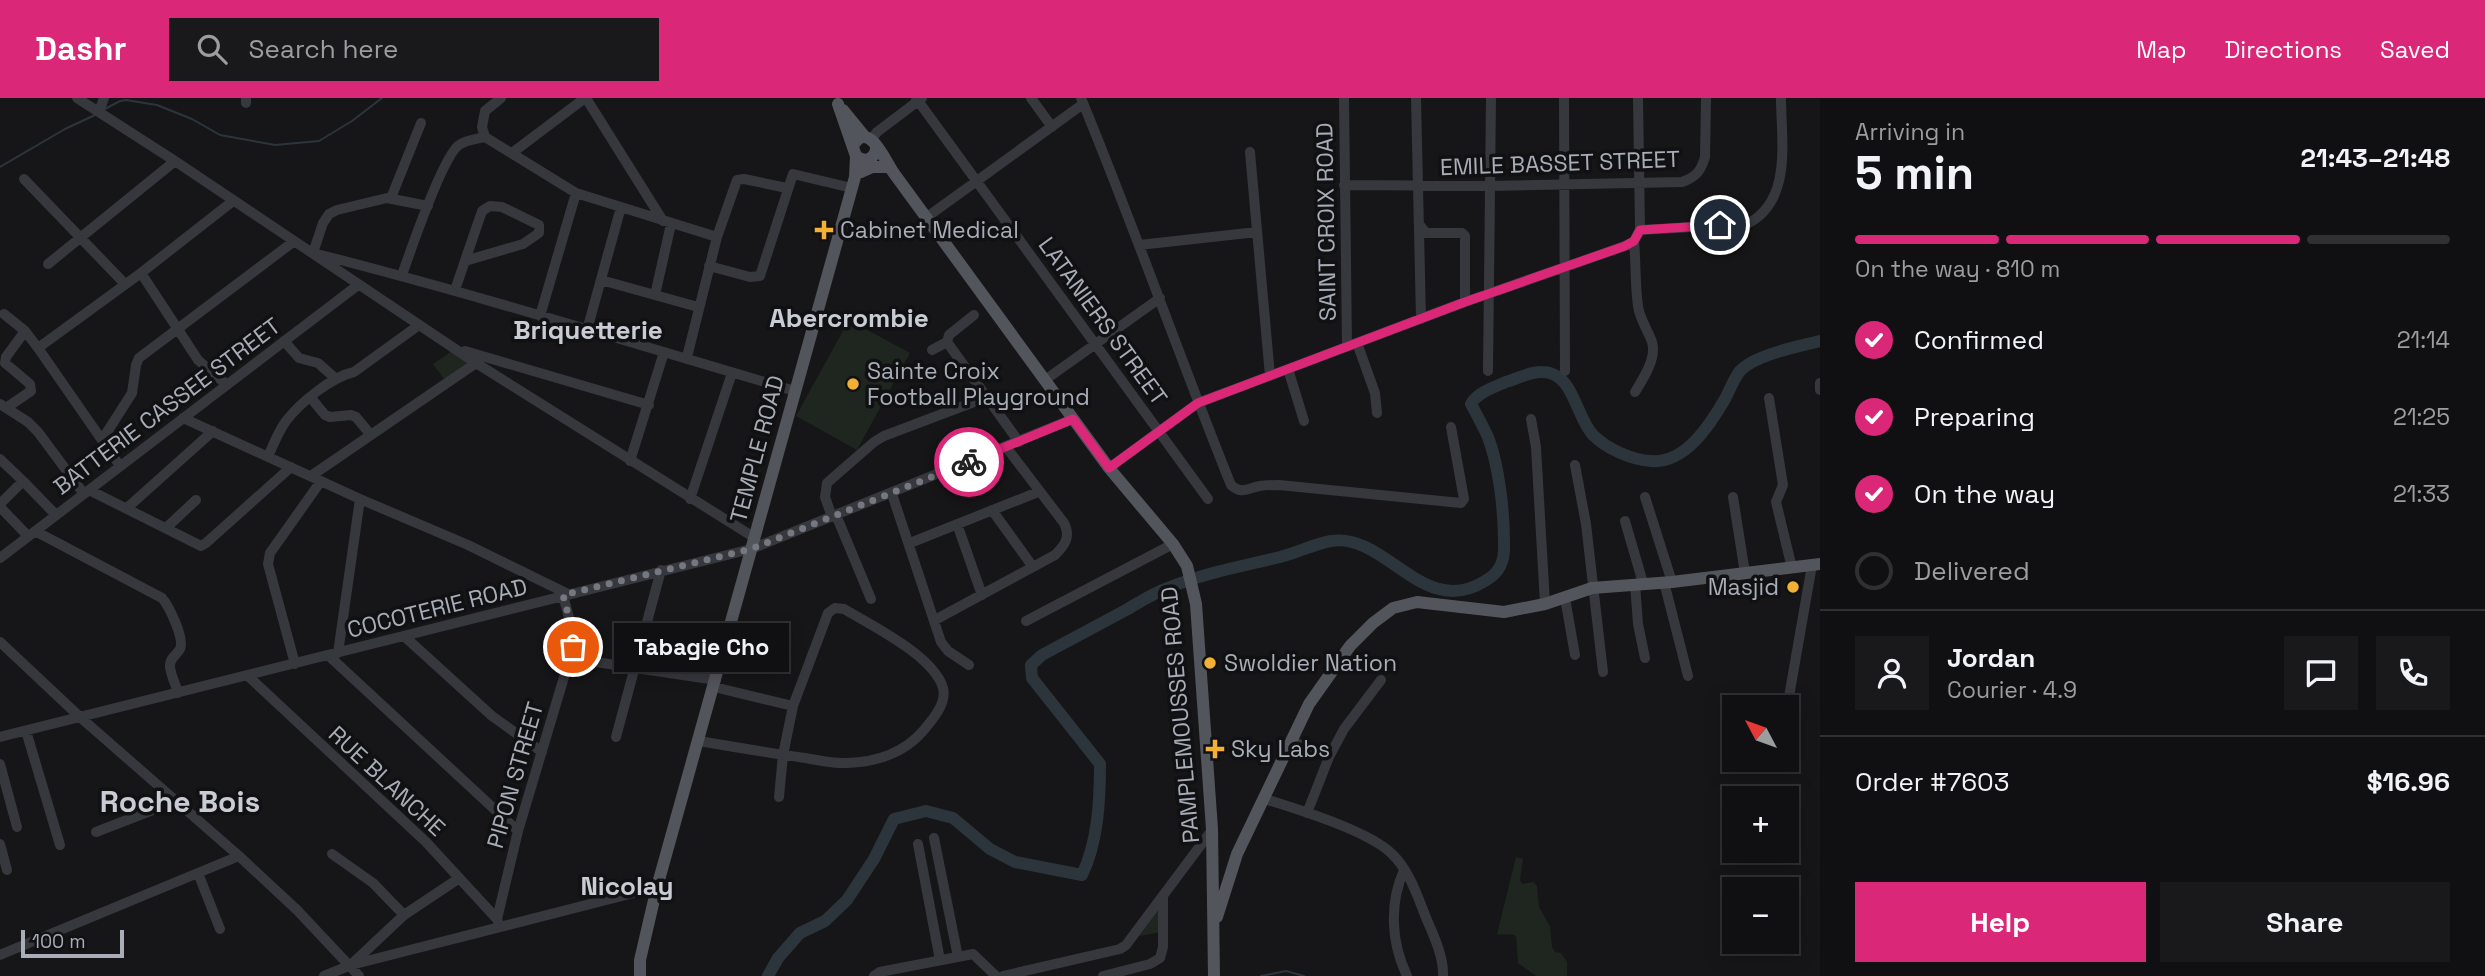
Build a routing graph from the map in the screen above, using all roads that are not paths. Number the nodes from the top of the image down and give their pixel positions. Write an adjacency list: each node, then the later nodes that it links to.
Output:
1 (77, 98): 16 (street)
2 (103, 98): 16 (street)
3 (501, 98): 19 (street)
4 (585, 98): 22 (street); 41 (street)
5 (1031, 98): 18 (street)
6 (1344, 98): 30 (street, SAINT CROIX ROAD)
7 (1416, 98): 32 (street)
8 (1491, 98): 33 (street)
9 (1564, 98): 31 (street)
10 (1638, 98): 29 (street)
11 (1706, 98): 29 (street, EMILE BASSET STREET)
12 (1781, 98): 44 (street)
13 (919, 99): 20 (street); 28 (street, LATANIERS STREET)
14 (836, 101): 20 (main road); 23 (main road)
15 (1082, 101): 18 (street); 48 (street)
16 (99, 112): 24 (street)
17 (421, 122): 36 (street)
18 (1052, 127): 28 (street)
19 (485, 137): 22 (street); 38 (street)
20 (871, 140): 23 (main road); 23 (main road); 25 (main road, PAMPLEMOUSSES ROAD)
21 (1250, 152): 43 (street)
22 (512, 153): 35 (street)
23 (862, 155): 25 (main road); 27 (main road, TEMPLE ROAD)
24 (176, 161): 37 (street); 46 (street)
25 (889, 169): 27 (main road); 40 (main road, PAMPLEMOUSSES ROAD)
26 (24, 179): 46 (street)
27 (856, 179): 34 (street); 93 (main road, TEMPLE ROAD)
28 (978, 181): 40 (street); 75 (street, LATANIERS STREET)
29 (1639, 184): 31 (street, EMILE BASSET STREET); 44 (street)
30 (1344, 185): 32 (street, EMILE BASSET STREET); 76 (street, SAINT CROIX ROAD)
31 (1564, 185): 33 (street, EMILE BASSET STREET); 53 (street)
32 (1419, 186): 33 (street, EMILE BASSET STREET); 42 (street)
33 (1489, 186): 60 (street)
34 (788, 188): 45 (street); 52 (street)
35 (576, 193): 39 (street); 67 (street)
36 (391, 198): 38 (street); 49 (street)
37 (233, 201): 47 (street); 54 (street)
38 (428, 206): 55 (street)
39 (621, 207): 41 (street); 56 (street)
40 (927, 217): 89 (main road, PAMPLEMOUSSES ROAD)
41 (667, 223): 45 (street); 61 (street)
42 (1419, 224): 63 (street); 68 (street)
43 (1257, 232): 48 (street); 87 (street)
44 (1637, 236): 53 (street); 94 (street)
45 (717, 237): 52 (street)
46 (80, 238): 51 (street); 57 (street)
47 (293, 242): 49 (street); 70 (street)
48 (1139, 246): 62 (street)
49 (313, 253): 55 (street); 58 (street)
50 (466, 261): 50 (street); 59 (street)
51 (48, 264)
52 (709, 266): 64 (street)
53 (1565, 268): 60 (street); 84 (street)
54 (141, 273): 57 (street); 70 (street)
55 (402, 275): 59 (street)
56 (601, 280): 61 (street); 71 (street)
57 (125, 284): 77 (street)
58 (358, 285): 69 (street); 73 (street, BATTERIE CASSEE STREET)
59 (455, 290): 67 (street)
60 (1489, 294): 63 (street); 85 (street)
61 (655, 295): 64 (street)
62 (1160, 298): 75 (street); 98 (street)
63 (1465, 302): 68 (street)
64 (698, 307): 81 (street)
65 (4, 314): 72 (street)
66 (974, 315): 74 (street)
67 (540, 316): 71 (street)
68 (1421, 319): 76 (street)
69 (419, 325): 78 (street); 88 (street)
70 (179, 330): 91 (street); 110 (street)
71 (587, 330): 80 (street)
72 (24, 331): 77 (street); 100 (street)
73 (284, 341): 88 (street); 91 (street, BATTERIE CASSEE STREET)
74 (947, 342): 79 (street); 95 (street)
75 (1096, 344): 89 (street); 108 (street, LATANIERS STREET)
76 (1352, 344): 83 (street); 101 (street, SAINT CROIX ROAD)
77 (38, 348): 110 (street)
78 (457, 349): 82 (street); 99 (street)
79 (932, 350)
80 (664, 352): 81 (street); 99 (street)
81 (687, 357): 86 (street)
82 (476, 363): 109 (street); 115 (street)
83 (1288, 369): 87 (street); 105 (street)
84 (1565, 370)
85 (1489, 371)
86 (732, 373): 93 (street); 128 (street)
87 (1270, 376): 98 (street)
88 (335, 379): 96 (street)
89 (1045, 380): 103 (main road, PAMPLEMOUSSES ROAD)
90 (1820, 383): 92 (street)
91 (227, 385): 102 (street, BATTERIE CASSEE STREET)
92 (1820, 390)
93 (795, 391): 140 (main road, TEMPLE ROAD)
94 (1635, 392)
95 (987, 397): 111 (street); 135 (street)
96 (311, 398): 109 (street); 113 (street)
97 (1769, 398): 146 (street)
98 (1198, 403): 106 (street); 108 (street)
99 (649, 405): 115 (street)
100 (3, 406): 122 (street)
101 (1377, 413)
102 (183, 418): 107 (street); 117 (street, BATTERIE CASSEE STREET)
103 (1073, 419): 111 (street, COCOTERIE ROAD); 119 (main road, PAMPLEMOUSSES ROAD)
104 (1531, 419): 156 (street)
105 (1304, 422)
106 (1451, 427)
107 (213, 431): 113 (street); 132 (street)
108 (1159, 431): 119 (street); 129 (street, LATANIERS STREET)
109 (370, 434): 120 (street)
110 (102, 440): 117 (street)
111 (1019, 442): 112 (street, COCOTERIE ROAD)
112 (1006, 447): 123 (street); 124 (street, COCOTERIE ROAD)
113 (268, 457): 118 (street)
114 (0, 459): 121 (street)
115 (630, 461): 128 (street)
116 (1575, 465): 151 (street)
117 (120, 466): 122 (street, BATTERIE CASSEE STREET)
118 (291, 467): 120 (street); 138 (street)
119 (1109, 468): 142 (main road, PAMPLEMOUSSES ROAD)
120 (316, 479): 127 (street); 165 (street)
121 (23, 481): 131 (street); 134 (street)
122 (86, 492): 132 (street); 134 (street, BATTERIE CASSEE STREET)
123 (1038, 492): 133 (street); 145 (street)
124 (892, 494): 135 (street, COCOTERIE ROAD); 141 (street)
125 (1645, 497): 149 (street)
126 (1733, 497): 148 (street)
127 (360, 499): 152 (street); 161 (street)
128 (690, 499): 140 (street)
129 (1208, 499)
130 (196, 500): 138 (street)
131 (0, 506): 139 (street)
132 (127, 508): 138 (street)
133 (992, 510): 137 (street); 145 (street)
134 (56, 515): 139 (street, BATTERIE CASSEE STREET)
135 (834, 516): 140 (street, COCOTERIE ROAD); 155 (street)
136 (1625, 521): 150 (street)
137 (957, 524): 141 (street); 153 (street)
138 (166, 528)
139 (32, 533): 143 (street, BATTERIE CASSEE STREET); 173 (street)
140 (753, 543): 147 (street, COCOTERIE ROAD); 172 (main road, TEMPLE ROAD)
141 (909, 543): 157 (street)
142 (1173, 544): 158 (street); 191 (main road, PAMPLEMOUSSES ROAD)
143 (0, 558)
144 (1816, 564): 146 (main road); 174 (street)
145 (1033, 567): 153 (street)
146 (1792, 568): 148 (main road)
147 (661, 570): 152 (street, COCOTERIE ROAD); 167 (street)
148 (1745, 573): 149 (main road)
149 (1668, 582): 150 (main road); 170 (street)
150 (1639, 584): 151 (main road); 164 (street)
151 (1592, 588): 154 (main road); 168 (street)
152 (566, 595): 159 (street, COCOTERIE ROAD); 163 (street, PIPON STREET)
153 (982, 595): 157 (street)
154 (1565, 598): 156 (main road); 162 (street)
155 (871, 599)
156 (1545, 604): 181 (main road)
157 (935, 620): 166 (street)
158 (1026, 621)
159 (404, 636): 161 (street, COCOTERIE ROAD); 182 (street)
160 (0, 642): 176 (street)
161 (334, 655): 165 (street, COCOTERIE ROAD); 192 (street)
162 (1575, 655)
163 (569, 657): 167 (street); 182 (street, PIPON STREET)
164 (1645, 658)
165 (295, 664): 169 (street, COCOTERIE ROAD)
166 (969, 665)
167 (635, 667): 172 (street); 179 (street)
168 (1603, 672)
169 (247, 676): 173 (street, COCOTERIE ROAD); 206 (street, RUE BLANCHE)
170 (1688, 676)
171 (1381, 680): 184 (street)
172 (715, 683): 175 (street); 180 (main road, TEMPLE ROAD)
173 (178, 693): 176 (street, COCOTERIE ROAD)
174 (1790, 695)
175 (793, 706): 183 (street); 183 (street)
176 (81, 718): 177 (street, COCOTERIE ROAD); 188 (street)
177 (26, 731): 178 (street, COCOTERIE ROAD); 197 (street)
178 (0, 737)
179 (616, 737)
180 (699, 741): 183 (street); 207 (main road, TEMPLE ROAD)
181 (1292, 741): 184 (street); 187 (main road)
182 (542, 752): 192 (street, PIPON STREET)
183 (783, 755): 186 (street)
184 (1329, 758): 189 (street)
185 (0, 764): 190 (street)
186 (779, 797)
187 (1265, 799): 189 (street); 199 (main road)
188 (176, 801): 193 (street); 200 (street)
189 (1307, 813): 202 (street)
190 (17, 827)
191 (1212, 830): 205 (main road, PAMPLEMOUSSES ROAD); 208 (street)
192 (518, 831): 210 (street, PIPON STREET)
193 (96, 832)
194 (934, 838): 214 (street)
195 (0, 844): 201 (street)
196 (918, 844): 215 (street)
197 (60, 845)
198 (332, 854): 209 (street)
199 (1237, 854): 203 (main road); 205 (main road)
200 (239, 856): 204 (street); 216 (street)
201 (7, 870)
202 (1404, 870): 225 (street); 226 (street)
203 (1230, 871): 205 (main road); 212 (main road)
204 (198, 873): 211 (street); 213 (street)
205 (1212, 873): 212 (main road, PAMPLEMOUSSES ROAD)
206 (458, 879): 209 (street); 210 (street, RUE BLANCHE)
207 (657, 887): 210 (street); 219 (main road, TEMPLE ROAD)
208 (1163, 898): 222 (street); 223 (street)
209 (404, 915): 216 (street)
210 (498, 922): 216 (street)
211 (220, 929)
212 (1213, 934): 224 (main road, PAMPLEMOUSSES ROAD)
213 (0, 956)
214 (958, 957): 215 (street); 221 (street)
215 (940, 960): 220 (street)
216 (350, 966): 217 (street); 218 (street)
217 (324, 976)
218 (359, 976)
219 (640, 976)
220 (874, 976)
221 (996, 976)
222 (1003, 976)
223 (1103, 976)
224 (1214, 976)
225 (1407, 976)
226 (1443, 976)

